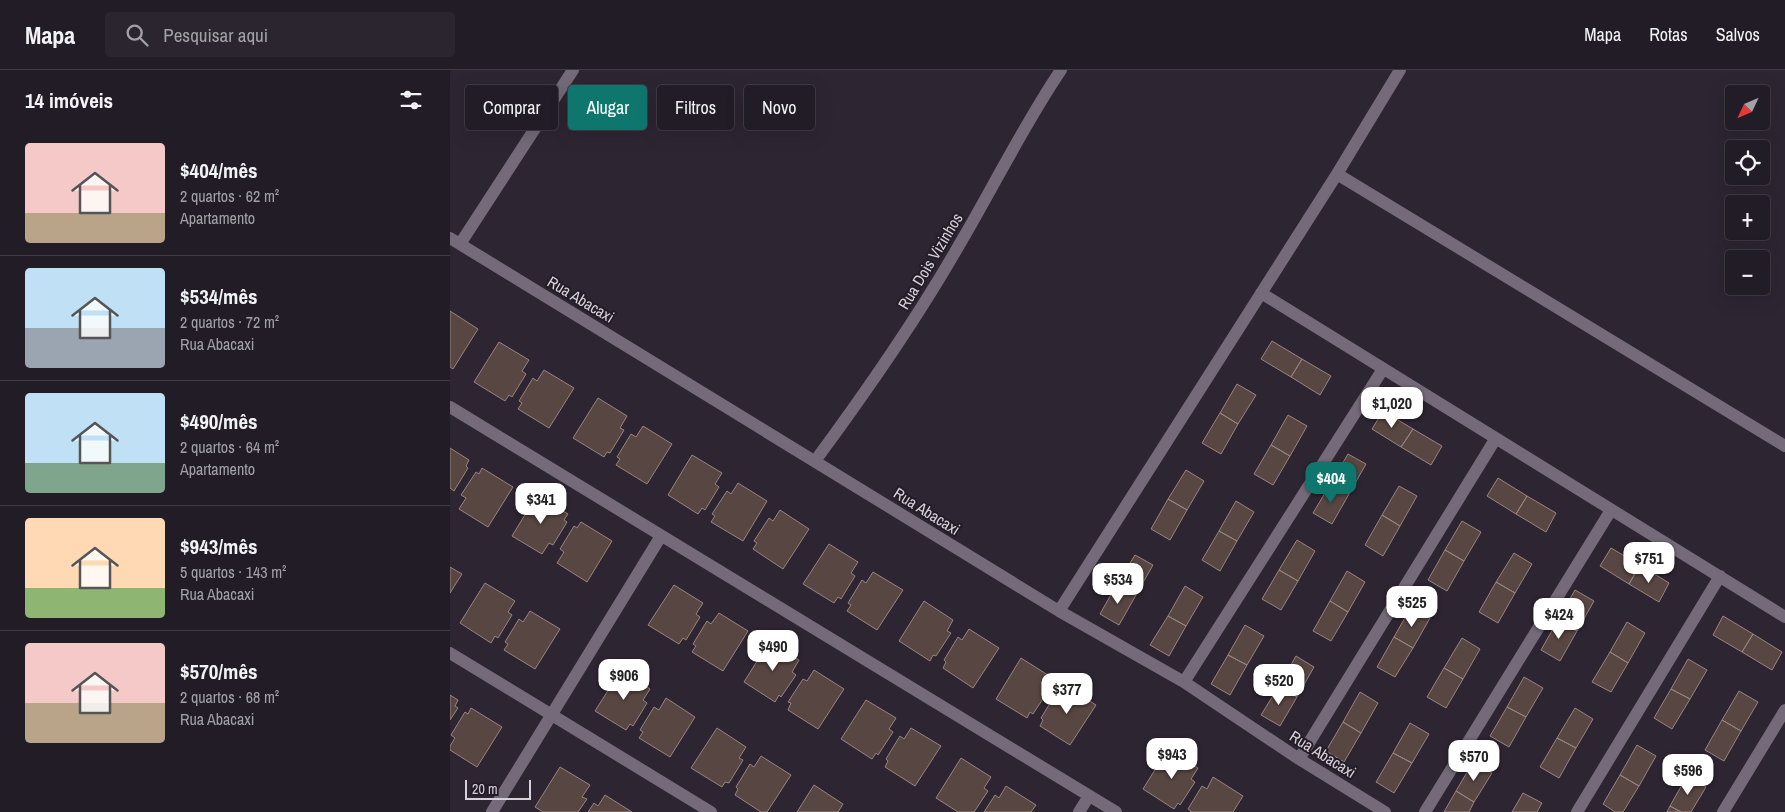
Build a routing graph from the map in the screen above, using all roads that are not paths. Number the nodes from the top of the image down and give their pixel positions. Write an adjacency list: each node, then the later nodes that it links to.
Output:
1 (573, 70): 5 (street)
2 (1062, 70): 11 (street, Rua Dois Vizinhos)
3 (1400, 70): 4 (street)
4 (1337, 174): 6 (street); 10 (street)
5 (455, 241): 11 (street, Rua Abacaxi)
6 (1261, 293): 7 (street); 15 (street)
7 (1383, 368): 9 (street); 18 (street)
8 (450, 407): 13 (street)
9 (1496, 438): 12 (street); 21 (street)
10 (1785, 446)
11 (815, 461): 15 (street, Rua Abacaxi)
12 (1611, 510): 14 (street); 28 (street)
13 (661, 536): 20 (street); 22 (street)
14 (1720, 576): 16 (street); 29 (street)
15 (1059, 611): 18 (street, Rua Abacaxi)
16 (1785, 617)
17 (450, 653): 20 (street)
18 (1184, 682): 21 (street, Rua Abacaxi)
19 (1785, 710): 30 (street)
20 (552, 715): 23 (street); 24 (street)
21 (1300, 759): 27 (street, Rua Abacaxi)
22 (1089, 796): 25 (street); 26 (street)
23 (492, 812)
24 (711, 812)
25 (1079, 812)
26 (1116, 812)
27 (1386, 812)
28 (1425, 812)
29 (1577, 812)
30 (1723, 812)

